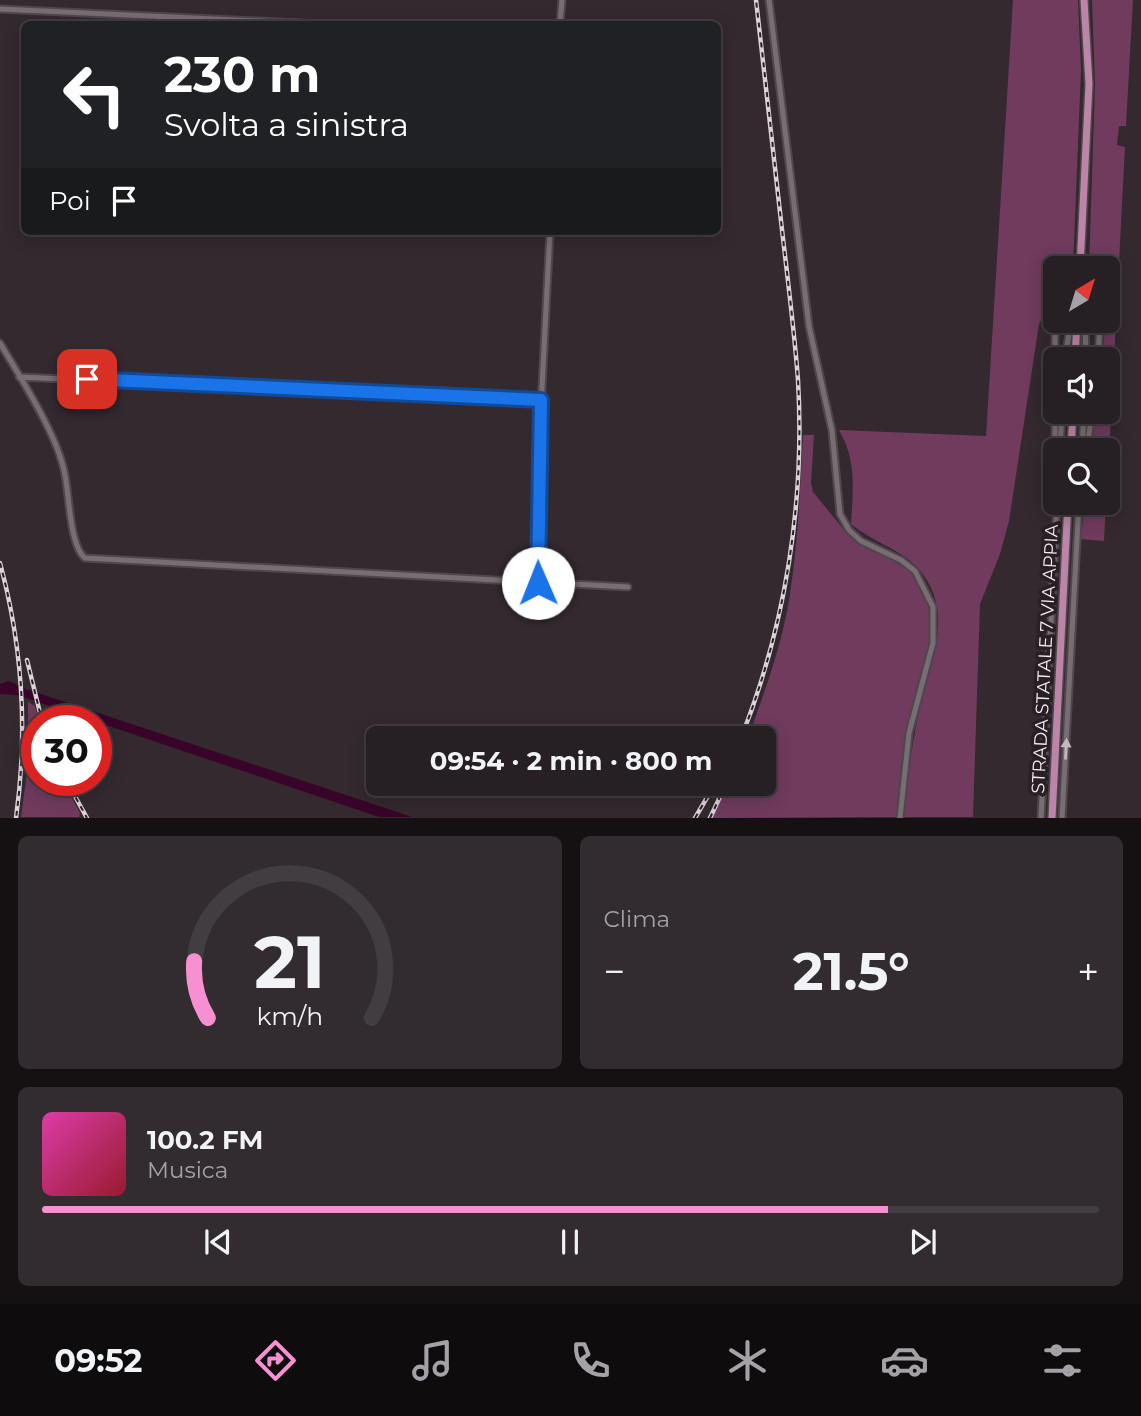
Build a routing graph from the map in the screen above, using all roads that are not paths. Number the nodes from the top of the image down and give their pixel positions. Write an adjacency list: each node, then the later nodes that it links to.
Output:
1 (562, 0): 6 (street)
2 (769, 0): 19 (street)
3 (1084, 0): 8 (main road)
4 (0, 9): 5 (street)
5 (257, 21)
6 (560, 21)
7 (550, 235): 12 (street)
8 (1080, 256)
9 (1055, 333): 13 (street)
10 (0, 343): 11 (street)
11 (19, 377): 12 (street); 17 (street)
12 (541, 400): 17 (street)
13 (1054, 438)
14 (1056, 515): 20 (street)
15 (1067, 515): 21 (main road, STRADA STATALE 7 VIA APPIA)
16 (1078, 515): 22 (street, one-way to 16)
17 (538, 583): 18 (street)
18 (628, 587)
19 (900, 817)
20 (1041, 817)
21 (1052, 817)
22 (1062, 817)

